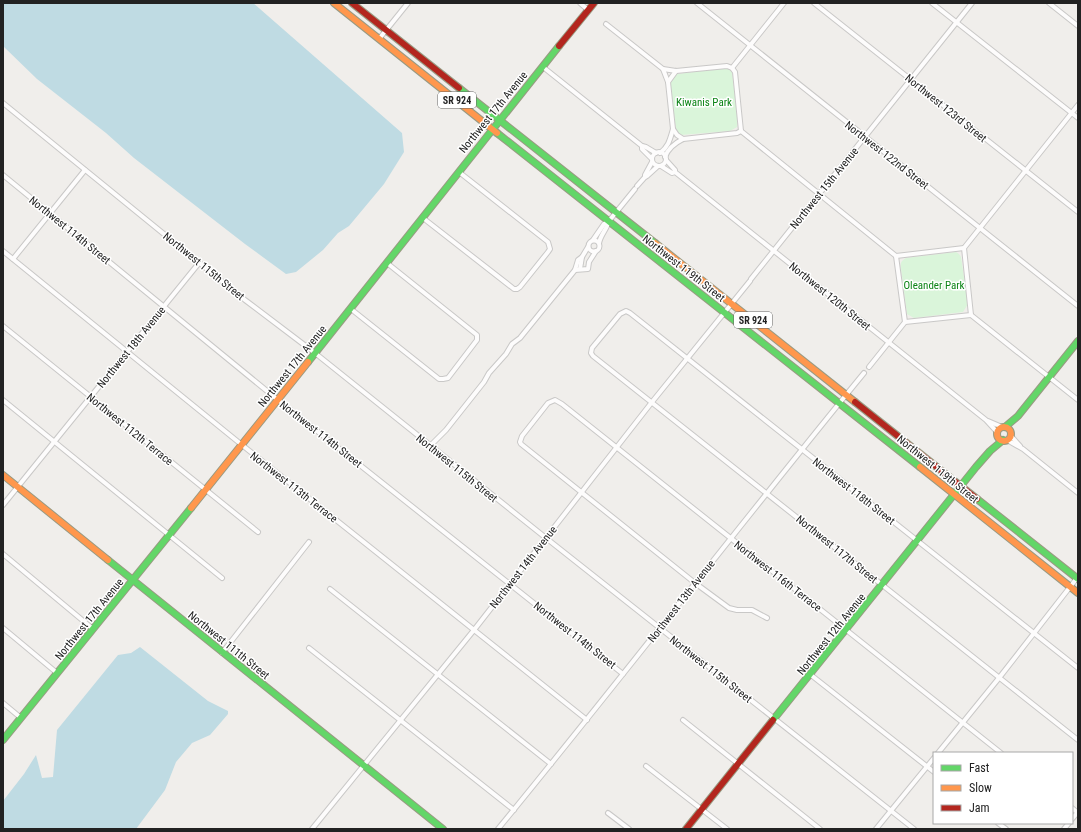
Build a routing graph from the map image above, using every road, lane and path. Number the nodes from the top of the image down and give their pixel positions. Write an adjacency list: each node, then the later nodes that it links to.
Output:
1 (334, 3): 17 (main road, Northwest 119th Street / SR 924)
2 (352, 3): 16 (main road, Northwest 119th Street / SR 924)
3 (408, 3): 16 (street)
4 (580, 3): 12 (street)
5 (594, 3): 12 (main road, Northwest 17th Avenue)
6 (697, 3): 18 (street, Northwest 122nd Street)
7 (784, 3): 18 (street)
8 (814, 3): 23 (street, Northwest 123rd Street)
9 (932, 3): 13 (street)
10 (972, 3): 13 (street, Northwest 15th Avenue)
11 (1049, 3): 15 (street)
12 (588, 10): 19 (main road, Northwest 17th Avenue)
13 (957, 22): 23 (street, Northwest 15th Avenue); 27 (street)
14 (606, 24): 21 (street)
15 (1078, 26)
16 (386, 30): 17 (street); 29 (main road, Northwest 119th Street / SR 924)
17 (379, 39): 30 (main road, Northwest 119th Street / SR 924)
18 (750, 46): 20 (street); 33 (street, Northwest 122nd Street)
19 (542, 67): 29 (main road, Northwest 17th Avenue); 35 (street, Northwest 120th Street)
20 (732, 68): 22 (street); 32 (street)
21 (663, 69): 22 (street); 24 (street)
22 (676, 72): 24 (street)
23 (911, 80): 33 (street, Northwest 15th Avenue); 41 (street, Northwest 123rd Street)
24 (668, 82): 31 (street)
25 (3, 103): 40 (street, Northwest 115th Street)
26 (1078, 105): 27 (street)
27 (1072, 114): 28 (street); 41 (street)
28 (1078, 118)
29 (500, 119): 30 (main road, Northwest 17th Avenue); 47 (main road, Northwest 119th Street / SR 924)
30 (493, 128): 42 (main road, Northwest 17th Avenue); 51 (main road, Northwest 119th Street / SR 924)
31 (673, 129): 34 (street); 36 (street)
32 (741, 130): 34 (street); 46 (street)
33 (865, 137): 46 (street, Northwest 15th Avenue); 52 (street, Northwest 122nd Street)
34 (683, 138): 37 (street)
35 (642, 146): 36 (street, Northwest 120th Street); 38 (street, Northwest 120th Street)
36 (658, 153): 37 (street, Northwest 120th Street); 38 (street)
37 (665, 159): 39 (street); 43 (street, Northwest 120th Street)
38 (652, 160): 39 (street, Northwest 120th Street); 45 (street)
39 (660, 166): 43 (street, Northwest 120th Street); 45 (street)
40 (85, 170): 49 (street); 64 (street, Northwest 115th Street)
41 (1025, 171): 48 (street, Northwest 123rd Street); 52 (street)
42 (459, 172): 50 (main road, Northwest 17th Avenue); 50 (street)
43 (675, 172): 59 (street, Northwest 120th Street)
44 (3, 175): 49 (street, Northwest 114th Street)
45 (645, 177): 47 (street)
46 (819, 194): 59 (street, Northwest 15th Avenue); 60 (street)
47 (616, 212): 51 (street); 68 (main road, Northwest 119th Street / SR 924)
48 (1078, 212)
49 (50, 213): 62 (street); 70 (street, Northwest 114th Street)
50 (423, 218): 65 (main road, Northwest 17th Avenue)
51 (609, 221): 53 (street); 54 (street); 72 (main road, Northwest 119th Street / SR 924)
52 (980, 228): 56 (street); 69 (street, Northwest 122nd Street)
53 (592, 240): 54 (street); 55 (street)
54 (599, 243): 58 (street)
55 (588, 247): 58 (street); 61 (street)
56 (964, 248): 60 (street); 74 (street)
57 (3, 250): 62 (street, Northwest 113th Terrace)
58 (596, 251): 63 (street)
59 (774, 251): 68 (street, Northwest 15th Avenue); 78 (street, Northwest 120th Street)
60 (896, 256): 75 (street)
61 (582, 258): 63 (street); 66 (street); 67 (street)
62 (13, 259): 79 (street, Northwest 113th Terrace)
63 (589, 262): 66 (street)
64 (199, 263): 70 (street, Northwest 18th Avenue); 80 (street, Northwest 115th Street)
65 (387, 263): 71 (main road, Northwest 17th Avenue); 71 (street)
66 (580, 269): 67 (street)
67 (575, 270): 95 (street)
68 (731, 304): 72 (street, Northwest 14th Avenue); 85 (main road, Northwest 119th Street / SR 924)
69 (1078, 306)
70 (163, 307): 79 (street, Northwest 18th Avenue); 88 (street, Northwest 114th Street)
71 (351, 309): 80 (main road, Northwest 17th Avenue)
72 (724, 312): 81 (street, Northwest 14th Avenue); 91 (main road, Northwest 119th Street / SR 924)
73 (630, 313): 81 (street, Northwest 118th Street); 90 (street, Northwest 117th Street)
74 (970, 315): 75 (street); 84 (street)
75 (905, 322): 78 (street)
76 (3, 326): 86 (street, Northwest 112th Terrace)
77 (1078, 341): 84 (main road, Northwest 12th Avenue)
78 (888, 342): 82 (street); 92 (street, Northwest 120th Street)
79 (128, 352): 86 (street, Northwest 18th Avenue); 94 (street, Northwest 113th Terrace)
80 (315, 353): 88 (main road, Northwest 17th Avenue); 95 (street, Northwest 115th Street)
81 (687, 359): 90 (street, Northwest 14th Avenue); 97 (street, Northwest 118th Street)
82 (869, 367)
83 (864, 373): 85 (street, Northwest 13th Avenue)
84 (1049, 377): 89 (street); 92 (main road, Northwest 12th Avenue)
85 (846, 395): 91 (street, Northwest 13th Avenue); 99 (main road, Northwest 119th Street / SR 924)
86 (91, 397): 93 (street, Northwest 18th Avenue); 101 (street, Northwest 112th Terrace)
87 (3, 400): 93 (street)
88 (278, 400): 94 (main road, Northwest 17th Avenue); 118 (street, Northwest 114th Street)
89 (1078, 400)
90 (652, 402): 96 (street, Northwest 14th Avenue); 103 (street, Northwest 117th Street)
91 (839, 403): 97 (street, Northwest 13th Avenue); 105 (main road, Northwest 119th Street / SR 924)
92 (1004, 434): 99 (main road, Northwest 12th Avenue); 104 (street, Northwest 120th Street)
93 (55, 442): 100 (street, Northwest 18th Avenue); 108 (street)
94 (242, 445): 101 (main road, Northwest 17th Avenue); 127 (street, Northwest 113th Terrace)
95 (430, 446): 109 (street, Northwest 115th Street)
96 (617, 447): 102 (street, Northwest 14th Avenue); 102 (street, Northwest 116th Terrace); 110 (street, Northwest 116th Terrace)
97 (802, 449): 103 (street, Northwest 13th Avenue); 111 (street, Northwest 118th Street)
98 (3, 475): 100 (main road, Northwest 111th Street)
99 (962, 486): 105 (main road, Northwest 12th Avenue); 115 (main road, Northwest 119th Street / SR 924)
100 (18, 488): 106 (street, Northwest 18th Avenue); 116 (main road, Northwest 111th Street)
101 (205, 491): 107 (street, Northwest 112th Terrace); 108 (main road, Northwest 17th Avenue)
102 (582, 492): 109 (street, Northwest 14th Avenue); 117 (street)
103 (766, 492): 110 (street, Northwest 13th Avenue); 119 (street, Northwest 117th Street)
104 (1078, 493)
105 (954, 495): 111 (main road, Northwest 12th Avenue); 120 (main road, Northwest 119th Street / SR 924)
106 (3, 505)
107 (258, 532)
108 (169, 536): 114 (street); 116 (main road, Northwest 17th Avenue)
109 (546, 538): 118 (street, Northwest 14th Avenue); 125 (street, Northwest 115th Street)
110 (731, 538): 117 (street, Northwest 13th Avenue); 128 (street, Northwest 116th Terrace)
111 (918, 541): 119 (main road, Northwest 12th Avenue); 129 (street, Northwest 118th Street)
112 (309, 542): 131 (street)
113 (3, 554): 126 (street)
114 (222, 578)
115 (1078, 578): 120 (street)
116 (133, 581): 126 (main road, Northwest 17th Avenue); 131 (main road, Northwest 111th Street)
117 (695, 583): 123 (street); 125 (street, Northwest 13th Avenue)
118 (510, 584): 127 (street, Northwest 14th Avenue); 134 (street, Northwest 114th Street)
119 (882, 586): 128 (main road, Northwest 12th Avenue); 137 (street, Northwest 117th Street)
120 (1070, 587): 122 (main road, Northwest 119th Street / SR 924); 129 (street)
121 (330, 589): 135 (street)
122 (1078, 593)
123 (767, 618)
124 (3, 628): 133 (street)
125 (660, 628): 134 (street, Northwest 13th Avenue); 140 (street, Northwest 115th Street)
126 (93, 630): 133 (main road, Northwest 17th Avenue)
127 (474, 630): 135 (street, Northwest 14th Avenue); 142 (street, Northwest 113th Terrace)
128 (847, 630): 136 (main road, Northwest 12th Avenue); 144 (street, Northwest 116th Terrace)
129 (1035, 633): 132 (street, Northwest 118th Street); 137 (street)
130 (309, 648): 141 (street)
131 (222, 653): 152 (main road, Northwest 111th Street)
132 (1078, 668)
133 (57, 673): 139 (main road, Northwest 17th Avenue)
134 (623, 674): 142 (street, Northwest 13th Avenue)
135 (438, 675): 141 (street, Northwest 14th Avenue); 150 (street)
136 (811, 675): 140 (main road, Northwest 12th Avenue); 154 (street)
137 (1000, 678): 144 (street); 146 (street, Northwest 117th Street)
138 (3, 703): 139 (street)
139 (21, 718): 145 (main road, Northwest 17th Avenue)
140 (775, 719): 151 (main road, Northwest 12th Avenue); 158 (street, Northwest 115th Street)
141 (401, 720): 152 (street, Northwest 14th Avenue); 156 (street)
142 (587, 720): 150 (street, Northwest 13th Avenue)
143 (683, 720): 151 (street)
144 (963, 722): 147 (street); 148 (street, Northwest 116th Terrace)
145 (3, 740)
146 (1078, 740)
147 (939, 752)
148 (1000, 752)
149 (933, 759): 154 (street)
150 (551, 764): 156 (street, Northwest 13th Avenue)
151 (739, 764): 157 (main road, Northwest 12th Avenue); 166 (street)
152 (363, 766): 160 (street, Northwest 14th Avenue); 161 (main road, Northwest 111th Street)
153 (646, 766): 157 (street)
154 (927, 766): 155 (street); 158 (street)
155 (933, 771)
156 (514, 810): 162 (street, Northwest 13th Avenue)
157 (702, 810): 164 (main road, Northwest 12th Avenue); 165 (street)
158 (891, 810): 167 (street); 168 (street, Northwest 115th Street)
159 (608, 813): 163 (street)
160 (312, 829)
161 (444, 829)
162 (498, 829)
163 (629, 829)
164 (686, 829)
165 (727, 829)
166 (820, 829)
167 (876, 829)
168 (914, 829)

